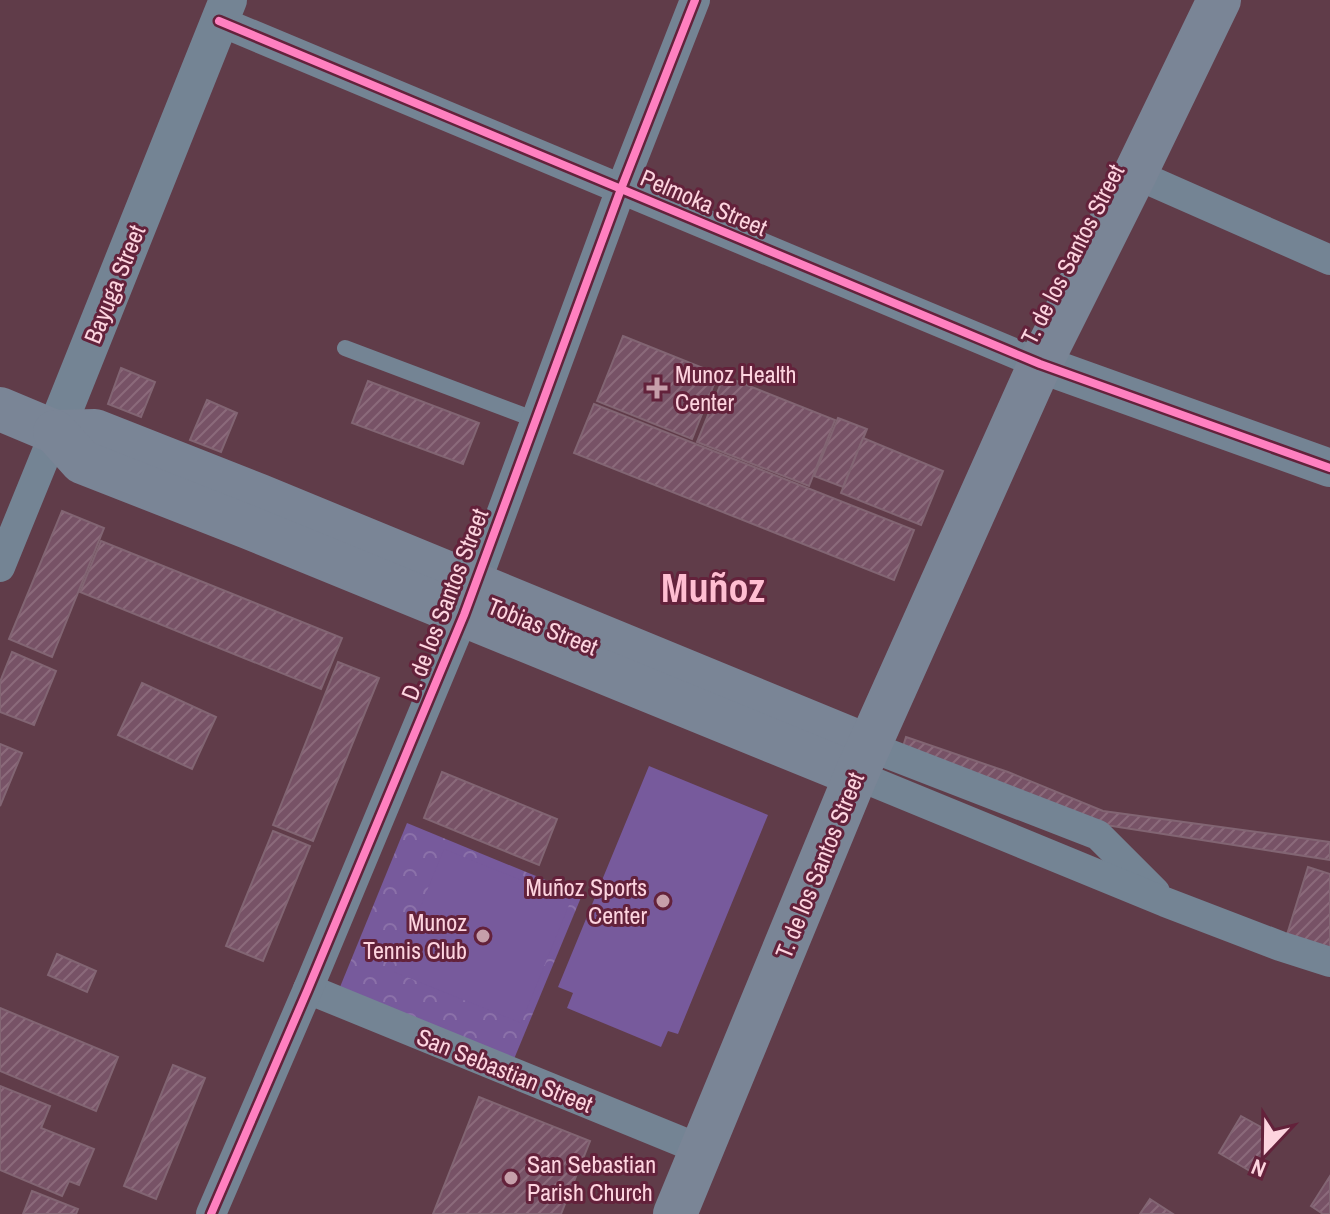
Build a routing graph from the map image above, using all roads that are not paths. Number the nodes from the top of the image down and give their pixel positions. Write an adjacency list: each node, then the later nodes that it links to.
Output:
1 (695, 0): 5 (street, D. de los Santos Street)
2 (1219, 0): 4 (main road, T. de los Santos Street)
3 (224, 11): 5 (street, Pelmoka Street); 11 (street, Bayuga Street)
4 (1135, 174): 6 (street); 8 (main road, T. de los Santos Street)
5 (621, 189): 8 (street, Pelmoka Street); 10 (street, D. de los Santos Street)
6 (1330, 260)
7 (345, 348): 10 (lane)
8 (1040, 364): 12 (street); 15 (main road, T. de los Santos Street)
9 (0, 409): 11 (main road, Tobias Street)
10 (536, 420): 14 (street, D. de los Santos Street)
11 (55, 432): 13 (street, Bayuga Street); 14 (main road, Tobias Street)
12 (1330, 468)
13 (0, 567)
14 (470, 600): 15 (main road, Tobias Street); 17 (street, D. de los Santos Street)
15 (862, 761): 16 (street); 18 (main road, T. de los Santos Street)
16 (1330, 962)
17 (308, 989): 18 (street, San Sebastian Street); 19 (street, D. de los Santos Street)
18 (702, 1150): 20 (main road, T. de los Santos Street)
19 (211, 1214)
20 (675, 1214)

